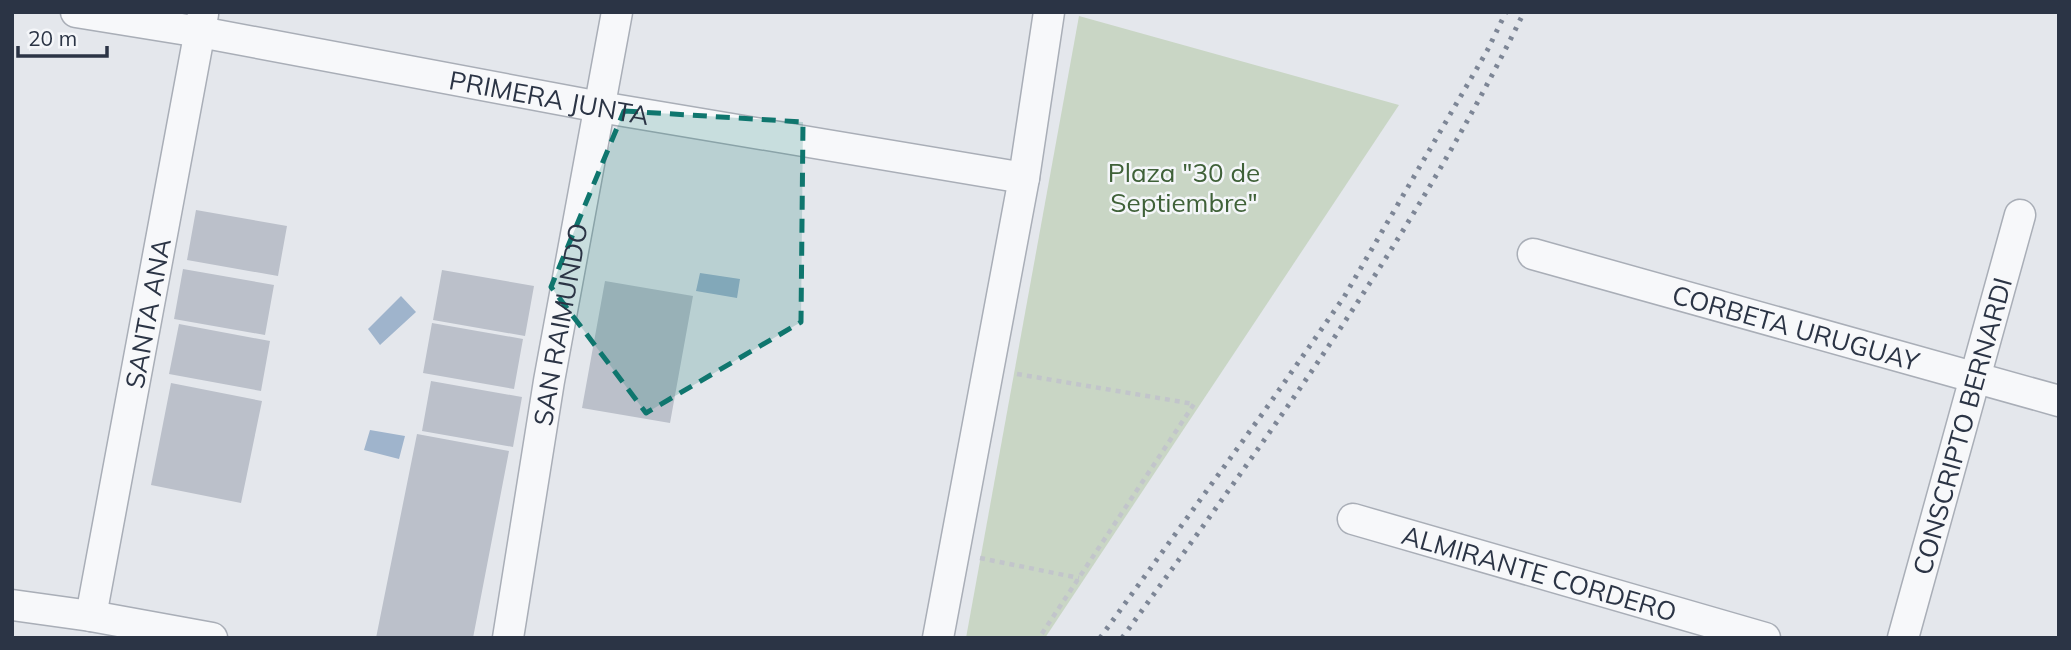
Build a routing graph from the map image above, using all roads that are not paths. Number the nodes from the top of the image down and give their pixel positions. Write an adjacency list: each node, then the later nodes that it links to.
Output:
1 (76, 12): 4 (street, PRIMERA JUNTA)
2 (617, 12): 5 (street, SAN RAIMUNDO)
3 (1049, 12): 6 (street)
4 (202, 22): 5 (street, PRIMERA JUNTA); 13 (street, SANTA ANA)
5 (600, 107): 6 (street, PRIMERA JUNTA); 15 (street, SAN RAIMUNDO)
6 (1024, 178): 16 (street)
7 (2020, 215): 9 (street, CONSCRIPTO BERNARDI)
8 (1533, 254): 9 (street, CORBETA URUGUAY)
9 (1975, 378): 10 (street, CORBETA URUGUAY); 18 (street, CONSCRIPTO BERNARDI)
10 (2059, 401)
11 (1353, 519): 17 (street, ALMIRANTE CORDERO)
12 (12, 605): 13 (street)
13 (91, 616): 14 (street)
14 (212, 638)
15 (508, 638)
16 (938, 638)
17 (1765, 638)
18 (1903, 638)

